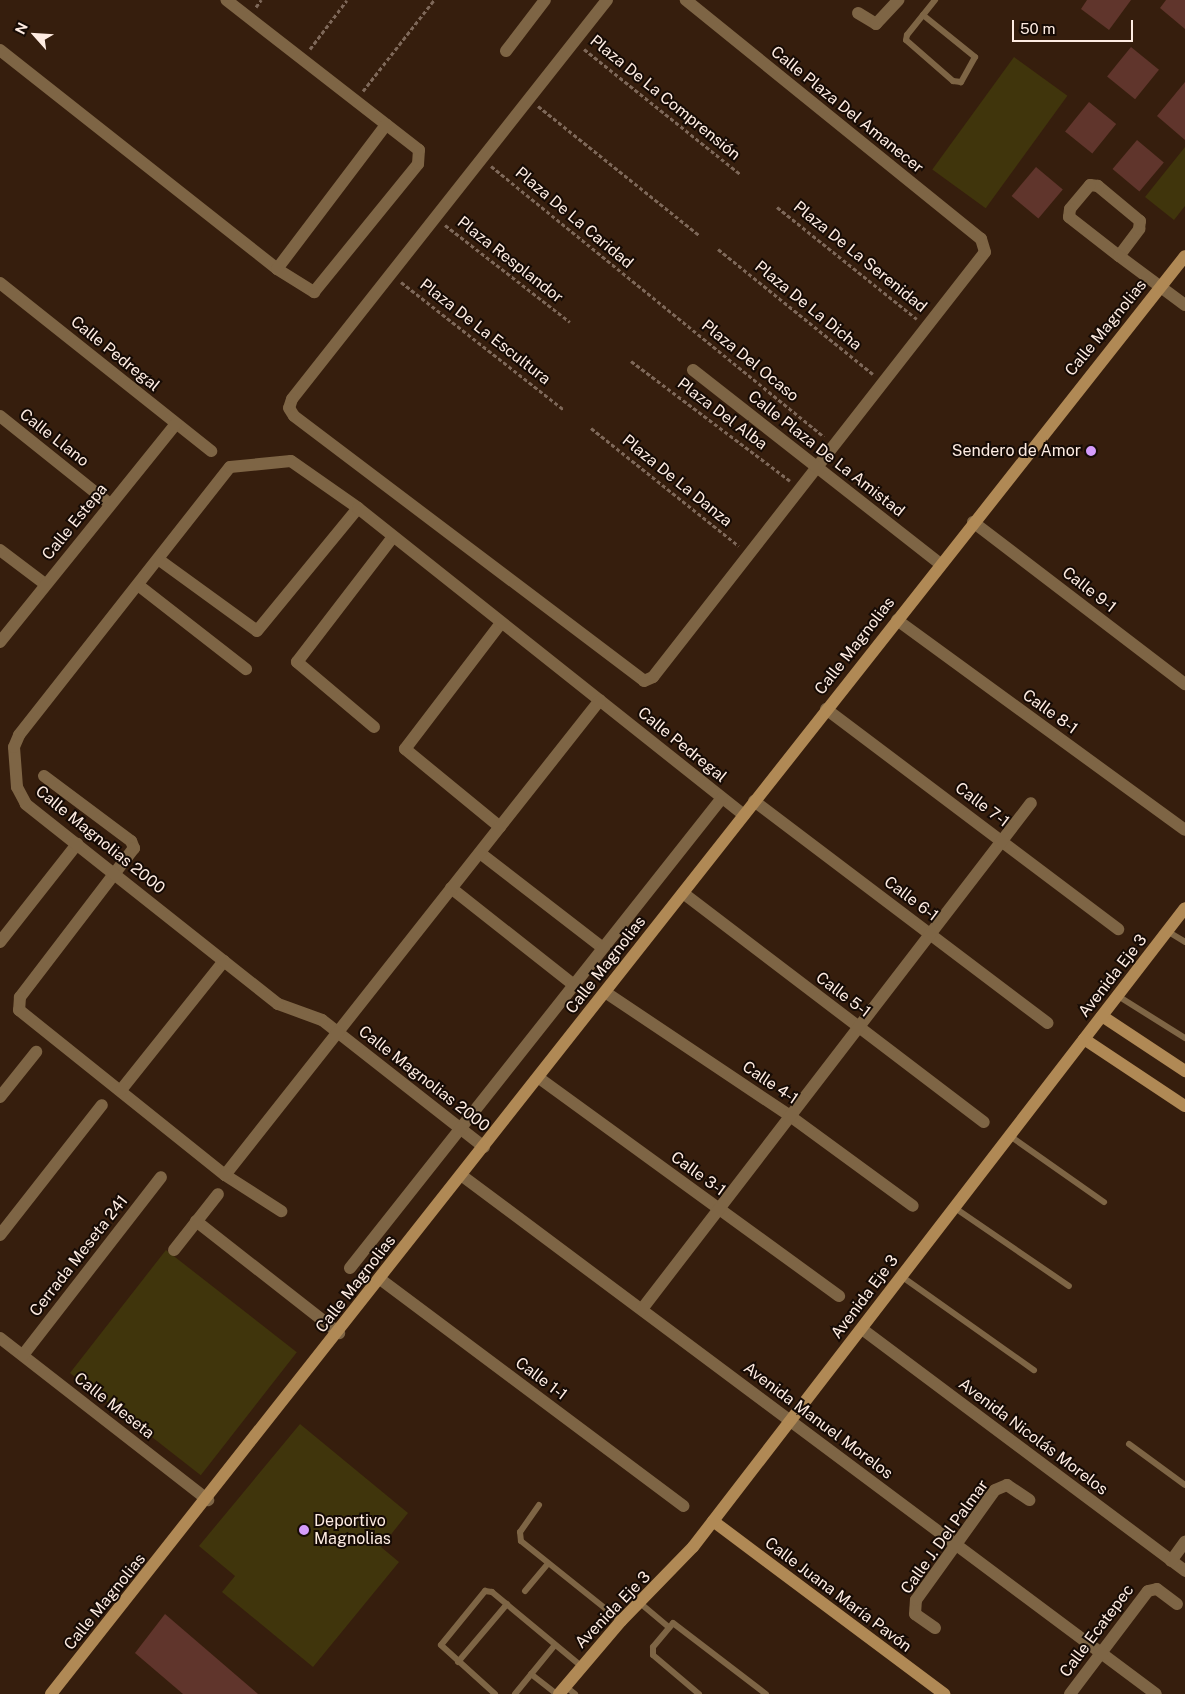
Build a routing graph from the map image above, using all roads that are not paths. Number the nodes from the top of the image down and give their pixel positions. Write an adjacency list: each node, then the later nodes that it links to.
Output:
1 (226, 0): 11 (street)
2 (545, 0): 10 (street)
3 (607, 0): 22 (street)
4 (686, 0): 22 (street, Calle Plaza Del Amanecer)
5 (898, 0): 7 (street)
6 (935, 0): 8 (lane)
7 (858, 13)
8 (923, 15): 8 (lane)
9 (0, 50): 14 (street)
10 (506, 52)
11 (386, 125): 14 (street); 14 (street)
12 (1119, 256): 12 (street); 16 (street)
13 (1185, 256): 16 (main road, Calle Magnolias)
14 (278, 269)
15 (0, 283): 20 (street, Calle Pedregal)
16 (1161, 286): 17 (street); 25 (main road, Calle Magnolias)
17 (1185, 305)
18 (692, 370): 22 (street, Calle Plaza De La Amistad)
19 (0, 416): 23 (street, Calle Llano)
20 (176, 424): 21 (street, Calle Pedregal); 23 (street, Calle Estepa)
21 (211, 451)
22 (815, 466): 29 (street, Calle Plaza De La Amistad)
23 (110, 504): 30 (street, Calle Estepa)
24 (358, 508): 26 (street); 28 (street, Calle Magnolias 2000); 28 (street)
25 (973, 522): 29 (main road, Calle Magnolias); 36 (street, Calle 9-1)
26 (393, 537): 33 (street, Calle Pedregal); 39 (street)
27 (0, 550): 30 (street)
28 (158, 559): 31 (street, Calle Magnolias 2000)
29 (940, 564): 32 (main road, Calle Magnolias)
30 (45, 584): 34 (street, Calle Estepa)
31 (138, 585): 35 (street); 48 (street, Calle Magnolias 2000)
32 (896, 620): 38 (main road, Calle Magnolias); 46 (street, Calle 8-1)
33 (501, 623): 37 (street, Calle Pedregal); 45 (street)
34 (0, 642)
35 (246, 670)
36 (1185, 684)
37 (600, 700): 41 (street, Calle Pedregal); 45 (street)
38 (826, 709): 42 (main road, Calle Magnolias); 47 (street, Calle 7-1)
39 (374, 727)
40 (44, 776): 50 (street)
41 (722, 798): 44 (street, Calle Pedregal); 59 (street)
42 (754, 801): 44 (main road, Calle Magnolias); 56 (street, Calle 6-1)
43 (1031, 803): 47 (street)
44 (744, 815): 52 (main road, Calle Magnolias)
45 (500, 827): 49 (street)
46 (1185, 830)
47 (1002, 840): 54 (street, Calle 7-1); 56 (street)
48 (78, 844): 50 (street, Calle Magnolias 2000); 57 (street)
49 (480, 853): 51 (street); 59 (street)
50 (116, 874): 60 (street, Calle Magnolias 2000); 73 (street)
51 (452, 888): 61 (street); 67 (street)
52 (683, 893): 62 (main road, Calle Magnolias); 66 (street, Calle 5-1)
53 (1185, 908): 55 (main road, Avenida Eje 3)
54 (1118, 929)
55 (1168, 931): 58 (lane); 63 (main road, Avenida Eje 3)
56 (932, 934): 65 (street, Calle 6-1); 66 (street)
57 (0, 942)
58 (1185, 942)
59 (604, 948): 61 (street)
60 (224, 961): 67 (street, Calle Magnolias 2000); 73 (street)
61 (574, 985): 79 (street)
62 (605, 992): 72 (main road, Calle Magnolias); 77 (street, Calle 4-1)
63 (1118, 996): 64 (main road, Avenida Eje 3); 68 (lane)
64 (1102, 1016): 69 (main road, Avenida Eje 3); 71 (main road)
65 (1048, 1023)
66 (859, 1027): 77 (street); 78 (street, Calle 5-1)
67 (338, 1032): 79 (street, Calle Magnolias 2000); 82 (street)
68 (1185, 1038)
69 (1084, 1039): 76 (main road); 80 (main road, Avenida Eje 3)
70 (36, 1052): 74 (street)
71 (1185, 1071)
72 (539, 1078): 81 (main road, Calle Magnolias); 88 (street, Calle 3-1)
73 (121, 1090): 82 (street)
74 (0, 1097)
75 (102, 1105): 92 (street)
76 (1185, 1106)
77 (790, 1116): 87 (street, Calle 4-1); 88 (street)
78 (984, 1122)
79 (461, 1128): 81 (street, Calle Magnolias 2000); 94 (street)
80 (1010, 1136): 86 (lane); 89 (main road, Avenida Eje 3)
81 (484, 1146): 83 (main road, Calle Magnolias)
82 (225, 1174): 90 (street)
83 (461, 1175): 96 (main road, Calle Magnolias); 99 (street, Avenida Manuel Morelos)
84 (161, 1177): 103 (street, Cerrada Meseta 241)
85 (218, 1194): 91 (street)
86 (1104, 1202)
87 (912, 1206)
88 (718, 1208): 98 (street, Calle 3-1); 99 (street)
89 (955, 1208): 95 (main road, Avenida Eje 3); 97 (lane)
90 (281, 1211)
91 (196, 1221): 93 (street); 101 (street)
92 (0, 1235)
93 (174, 1250)
94 (350, 1268)
95 (901, 1276): 100 (main road, Avenida Eje 3); 104 (lane)
96 (380, 1279): 101 (main road, Calle Magnolias); 111 (street, Calle 1-1)
97 (1069, 1286)
98 (839, 1296)
99 (642, 1309): 105 (street, Avenida Manuel Morelos)
100 (862, 1329): 105 (main road, Avenida Eje 3); 115 (street, Avenida Nicolás Morelos)
101 (339, 1333): 108 (main road, Calle Magnolias)
102 (0, 1338): 103 (street, Calle Meseta)
103 (22, 1355): 108 (street, Calle Meseta)
104 (1034, 1370)
105 (789, 1420): 112 (main road, Avenida Eje 3); 114 (street, Avenida Manuel Morelos)
106 (1129, 1444): 107 (lane)
107 (1185, 1485)
108 (208, 1500): 131 (main road, Calle Magnolias)
109 (1029, 1500): 114 (street, Calle J. Del Palmar)
110 (539, 1505): 116 (lane)
111 (683, 1506)
112 (713, 1521): 119 (main road, Avenida Eje 3); 136 (main road, Calle Juana María Pavón)
113 (1185, 1542): 115 (street)
114 (956, 1545): 124 (street, Calle J. Del Palmar); 126 (street, Avenida Manuel Morelos)
115 (1171, 1561): 117 (street, Avenida Nicolás Morelos)
116 (548, 1564): 118 (lane); 122 (lane)
117 (1185, 1571)
118 (525, 1591)
119 (640, 1602): 122 (main road, Avenida Eje 3); 123 (lane)
120 (507, 1604): 125 (lane); 127 (lane); 127 (lane)
121 (1177, 1604): 126 (street, Calle Ecatepec)
122 (621, 1621): 128 (main road, Avenida Eje 3)
123 (669, 1627): 134 (lane); 135 (lane)
124 (935, 1628)
125 (555, 1645): 128 (lane); 129 (lane)
126 (1100, 1652): 137 (street, Calle Ecatepec); 138 (street, Avenida Manuel Morelos)
127 (458, 1662): 132 (lane)
128 (581, 1666): 130 (main road, Avenida Eje 3)
129 (531, 1674): 130 (lane); 133 (lane)
130 (564, 1692)
131 (51, 1694)
132 (495, 1694)
133 (515, 1694)
134 (699, 1694)
135 (766, 1694)
136 (944, 1694)
137 (1070, 1694)
138 (1156, 1694)

